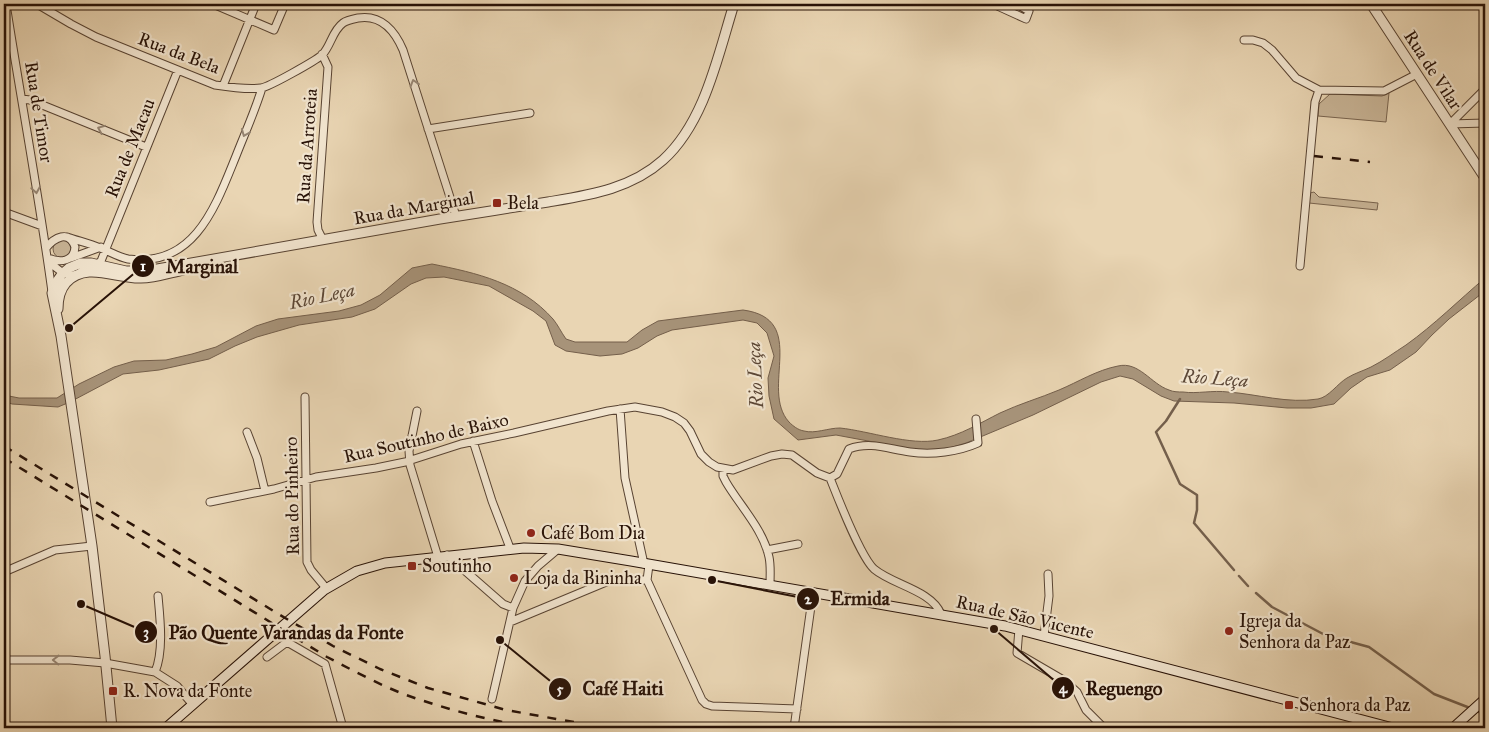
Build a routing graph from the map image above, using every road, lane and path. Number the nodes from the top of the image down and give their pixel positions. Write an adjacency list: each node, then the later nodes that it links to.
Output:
1 (6, 4): 19 (street, Rua de Timor)
2 (37, 4): 13 (street, Rua da Bela)
3 (213, 4): 10 (street)
4 (256, 4): 10 (street)
5 (285, 4): 10 (street)
6 (734, 4): 27 (street, Rua da Marginal)
7 (993, 4): 8 (street)
8 (1017, 4)
9 (1371, 4): 14 (street, Rua de Vilar)
10 (249, 20): 15 (street)
11 (1244, 40): 18 (street)
12 (322, 54): 16 (street); 23 (street, one-way to 12); 31 (street, Rua da Arroteia)
13 (178, 70): 15 (street, Rua da Bela); 24 (street, Rua de Macau)
14 (1417, 74): 18 (street); 22 (street, Rua de Vilar)
15 (223, 86): 16 (street, Rua da Bela)
16 (262, 88): 34 (street, one-way to 34)
17 (1485, 89): 22 (street)
18 (1319, 90): 39 (street)
19 (22, 100): 24 (street, one-way to 19); 28 (street, Rua de Timor, one-way to 28)
20 (530, 113): 23 (street)
21 (1485, 123): 22 (street)
22 (1450, 124): 25 (street, Rua de Vilar)
23 (428, 129): 27 (street)
24 (146, 147): 30 (street, Rua de Macau)
25 (1485, 178)
26 (4, 212): 28 (street)
27 (456, 216): 31 (street, Rua da Marginal)
28 (42, 226): 32 (street, Rua de Timor)
29 (67, 237): 32 (street); 33 (street); 37 (street)
30 (109, 238): 33 (street, Rua de Macau); 34 (street)
31 (323, 240): 35 (street, Rua da Marginal)
32 (46, 248): 36 (street)
33 (103, 249): 34 (street); 37 (street); 38 (street); 40 (street)
34 (116, 255)
35 (227, 258): 40 (street, Rua da Marginal); 42 (street, Rua da Marginal)
36 (48, 260): 37 (street); 41 (street); 43 (street)
37 (67, 260)
38 (98, 264): 40 (street, Rua da Marginal); 41 (street, Rua da Marginal); 42 (street)
39 (1300, 266)
40 (115, 268)
41 (63, 274): 42 (street); 43 (street)
42 (79, 274): 44 (street)
43 (52, 293): 44 (street)
44 (59, 326): 58 (street)
45 (305, 396): 54 (street, Rua do Pinheiro)
46 (620, 409): 50 (street, Rua Soutinho de Baixo); 52 (street, Rua Soutinho de Baixo); 64 (street)
47 (417, 411): 51 (street)
48 (976, 419): 53 (street)
49 (247, 432): 55 (street)
50 (473, 441): 51 (street, Rua Soutinho de Baixo); 59 (street)
51 (409, 461): 54 (street, Rua Soutinho de Baixo); 63 (street)
52 (723, 469): 53 (street); 61 (street)
53 (830, 478): 73 (street)
54 (306, 479): 55 (street, Rua Soutinho de Baixo); 69 (street, Rua do Pinheiro)
55 (265, 491): 56 (street, Rua Soutinho de Baixo)
56 (210, 502)
57 (798, 544): 61 (street)
58 (92, 546): 65 (street); 79 (street)
59 (510, 548): 60 (street, Rua de São Vicente); 62 (street, Rua de São Vicente)
60 (558, 549): 64 (street, Rua de São Vicente); 72 (street)
61 (767, 550): 68 (street)
62 (448, 555): 63 (street, Rua de São Vicente); 72 (street)
63 (438, 557): 69 (street, Rua de São Vicente)
64 (647, 564): 67 (street); 68 (street, Rua de São Vicente)
65 (4, 572)
66 (1048, 574): 76 (street)
67 (647, 580): 74 (street); 84 (street)
68 (770, 585): 70 (street, Rua de São Vicente)
69 (326, 588): 83 (street, Rua de São Vicente)
70 (813, 592): 73 (street, Rua de São Vicente); 84 (street)
71 (158, 596): 80 (street)
72 (513, 608): 74 (street)
73 (941, 614): 75 (street, Rua de São Vicente)
74 (510, 622): 81 (street)
75 (1019, 629): 76 (street, Rua de São Vicente); 89 (street)
76 (1044, 636): 90 (street, Rua de São Vicente)
77 (266, 658): 87 (street)
78 (4, 660): 79 (street, one-way to 78)
79 (105, 663): 80 (street); 85 (street)
80 (155, 672): 83 (street)
81 (492, 698)
82 (1483, 701): 91 (street)
83 (193, 705): 86 (street, Rua de São Vicente)
84 (797, 709): 88 (street)
85 (112, 728)
86 (166, 728)
87 (343, 728)
88 (794, 728)
89 (1104, 728)
90 (1391, 728)
91 (1453, 728)

